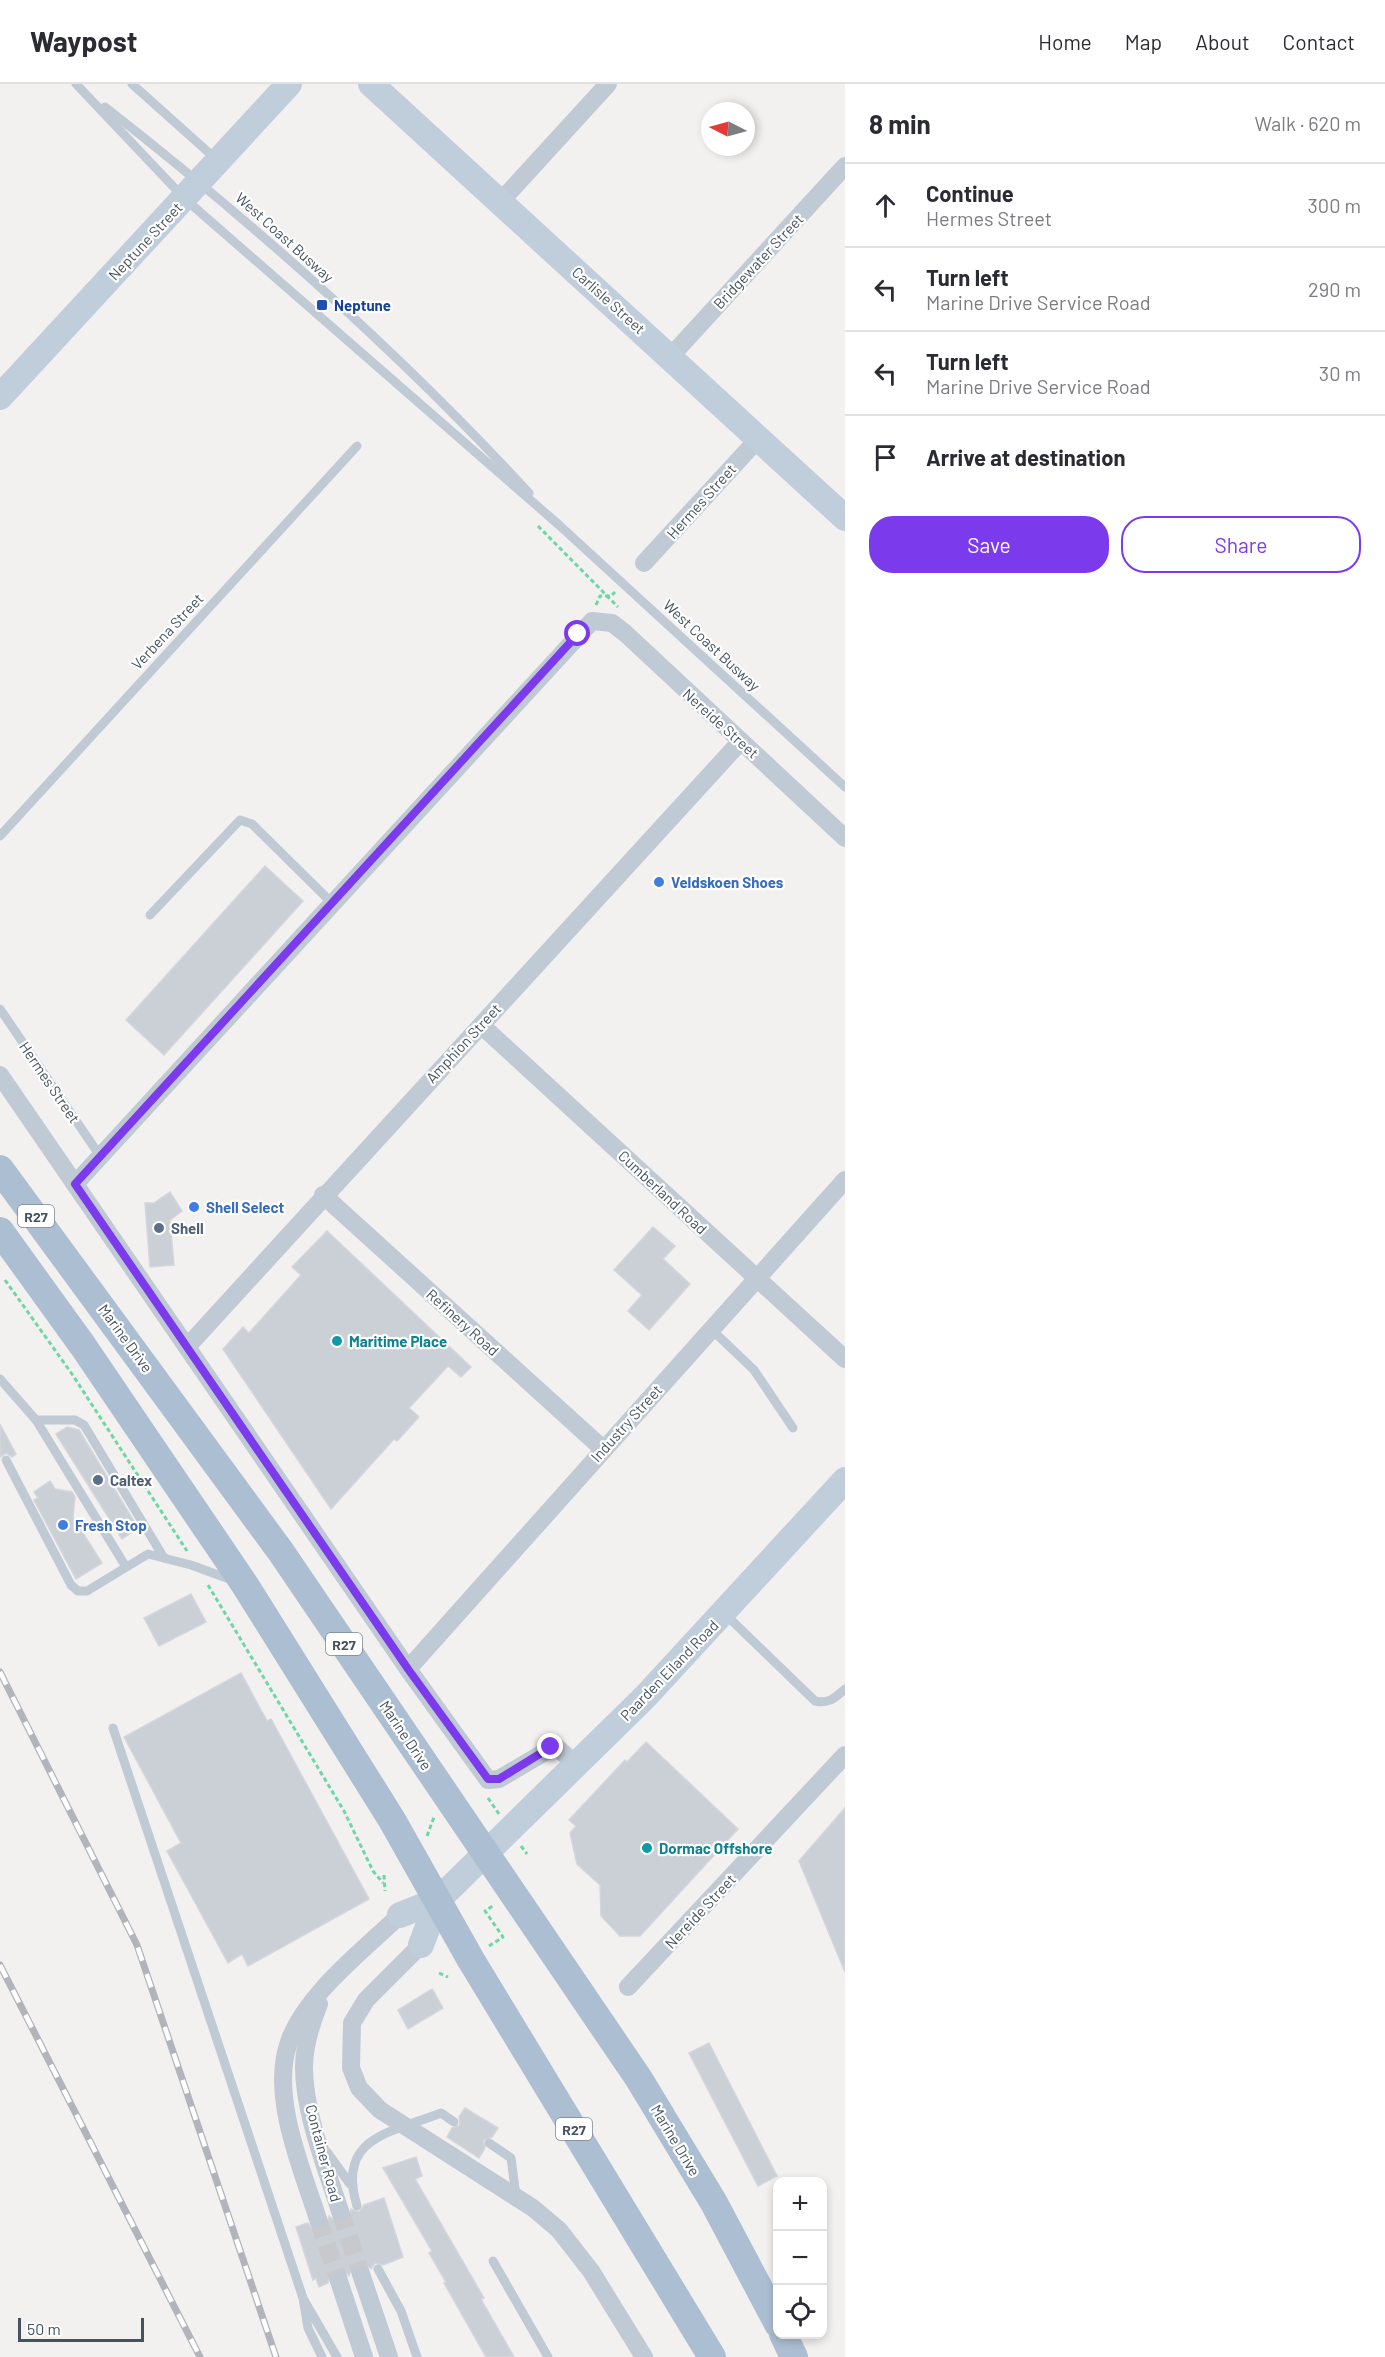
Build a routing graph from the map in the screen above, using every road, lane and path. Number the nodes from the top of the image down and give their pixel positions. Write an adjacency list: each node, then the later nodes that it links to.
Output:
1 (132, 84): 6 (lane)
2 (289, 84): 6 (street, Neptune Street)
3 (371, 84): 9 (street, Carlisle Street)
4 (608, 84): 9 (street)
5 (78, 86): 8 (lane, West Coast Busway); 8 (lane, West Coast Busway)
6 (219, 162): 8 (street, Neptune Street)
7 (845, 166): 10 (street, Bridgewater Street)
8 (193, 190): 11 (street, Neptune Street); 16 (lane, West Coast Busway); 16 (lane, West Coast Busway)
9 (501, 201): 10 (street, Carlisle Street)
10 (671, 356): 12 (street, Carlisle Street)
11 (2, 391)
12 (759, 438): 14 (street, Carlisle Street); 17 (street, Hermes Street)
13 (357, 446): 23 (lane, Verbena Street)
14 (843, 513)
15 (536, 524): 18 (path)
16 (559, 525): 22 (lane, West Coast Busway)
17 (644, 564)
18 (605, 595): 19 (path); 20 (path)
19 (611, 596)
20 (622, 611)
21 (741, 741): 24 (street, Nereide Street); 25 (street, Nereide Street); 28 (street, Amphion Street)
22 (845, 787)
23 (0, 836)
24 (845, 838)
25 (332, 903): 26 (lane); 30 (street)
26 (150, 915)
27 (0, 1009): 30 (lane, Hermes Street)
28 (481, 1025): 34 (street, Amphion Street); 37 (street, Cumberland Road)
29 (0, 1075): 33 (street)
30 (100, 1156): 33 (street)
31 (0, 1169): 59 (main road, Marine Drive / R27)
32 (845, 1180): 37 (street, Industry Street)
33 (75, 1184): 39 (street)
34 (323, 1195): 39 (street, Amphion Street); 44 (street, Refinery Road)
35 (0, 1231): 50 (main road, R27)
36 (0, 1272): 49 (path)
37 (756, 1278): 38 (street, Industry Street); 40 (street, Cumberland Road)
38 (711, 1328): 43 (lane); 44 (street, Industry Street)
39 (187, 1347): 52 (street)
40 (845, 1359)
41 (0, 1378): 42 (lane)
42 (36, 1420): 47 (lane); 48 (lane)
43 (793, 1428)
44 (603, 1449): 52 (street, Industry Street)
45 (6, 1460): 48 (lane)
46 (845, 1480): 51 (street, Paarden Eiland Road)
47 (164, 1558): 48 (lane); 49 (lane)
48 (126, 1567)
49 (196, 1568): 50 (lane); 61 (path)
50 (246, 1585): 63 (main road, R27)
51 (723, 1613): 53 (lane); 56 (street, Paarden Eiland Road)
52 (408, 1669): 56 (street)
53 (845, 1689)
54 (113, 1728): 83 (lane)
55 (845, 1755): 70 (street, Nereide Street)
56 (577, 1765): 59 (street, Paarden Eiland Road)
57 (435, 1815): 58 (path)
58 (425, 1842)
59 (488, 1854): 63 (street, Paarden Eiland Road); 84 (main road, Marine Drive / R27)
60 (384, 1875): 61 (path)
61 (383, 1883): 62 (path)
62 (385, 1891)
63 (438, 1900): 65 (street, Container Road); 66 (street); 95 (main road, R27)
64 (496, 1904): 67 (path)
65 (400, 1915): 71 (street, Container Road)
66 (421, 1945): 73 (street)
67 (489, 1946)
68 (439, 1973): 69 (path)
69 (448, 1977)
70 (628, 1988)
71 (323, 1990): 74 (street, Container Road); 79 (street, Container Road)
72 (454, 2122): 73 (lane)
73 (406, 2127): 76 (lane); 77 (street)
74 (317, 2139): 76 (lane); 78 (street, Container Road)
75 (489, 2143): 77 (lane)
76 (350, 2184): 78 (lane)
77 (516, 2196): 85 (street)
78 (349, 2208)
79 (318, 2219)
80 (493, 2261): 92 (lane)
81 (369, 2271): 90 (street); 91 (lane)
82 (339, 2281): 89 (street)
83 (303, 2298): 87 (lane); 88 (lane)
84 (773, 2316)
85 (627, 2330): 93 (street); 94 (street)
86 (785, 2339): 96 (main road)
87 (322, 2357)
88 (337, 2357)
89 (364, 2357)
90 (389, 2357)
91 (417, 2357)
92 (548, 2357)
93 (637, 2357)
94 (644, 2357)
95 (712, 2357)
96 (794, 2357)

